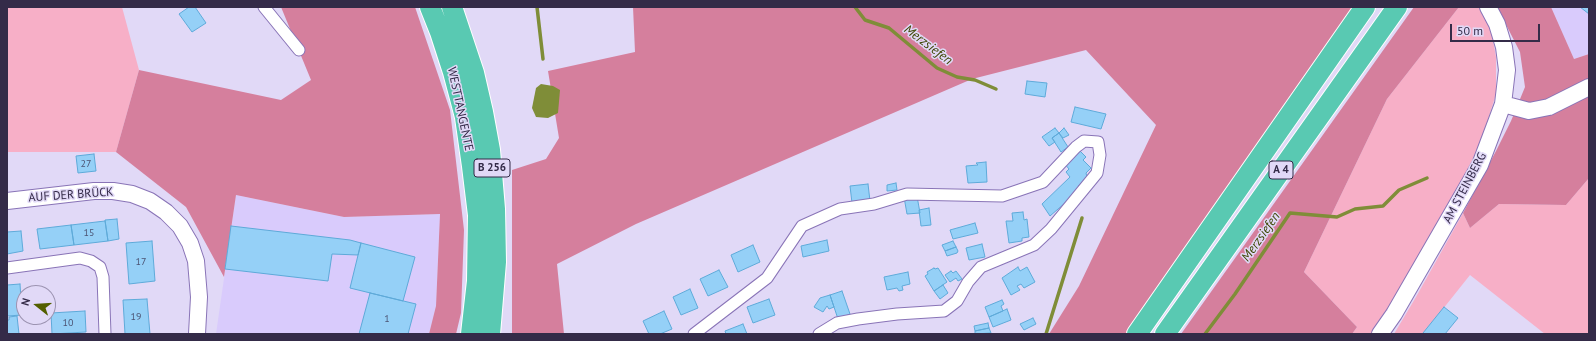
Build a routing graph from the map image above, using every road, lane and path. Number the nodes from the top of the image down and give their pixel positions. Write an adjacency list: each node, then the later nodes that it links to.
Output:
1 (264, 7): 7 (street)
2 (430, 7): 14 (highway, WESTTANGENTE / B 256)
3 (452, 7): 15 (highway, WESTTANGENTE / B 256)
4 (1365, 7): 18 (highway, A 4)
5 (1397, 7): 19 (highway, A 4)
6 (1488, 7): 9 (main road, AM STEINBERG)
7 (299, 50)
8 (1589, 87): 9 (main road)
9 (1503, 104): 20 (main road, AM STEINBERG)
10 (7, 201): 13 (main road, AUF DER BRÜCK)
11 (7, 268): 12 (street)
12 (105, 334)
13 (197, 334)
14 (471, 334)
15 (490, 334)
16 (694, 334): 17 (street)
17 (819, 334)
18 (1137, 334)
19 (1164, 334)
20 (1380, 334)

